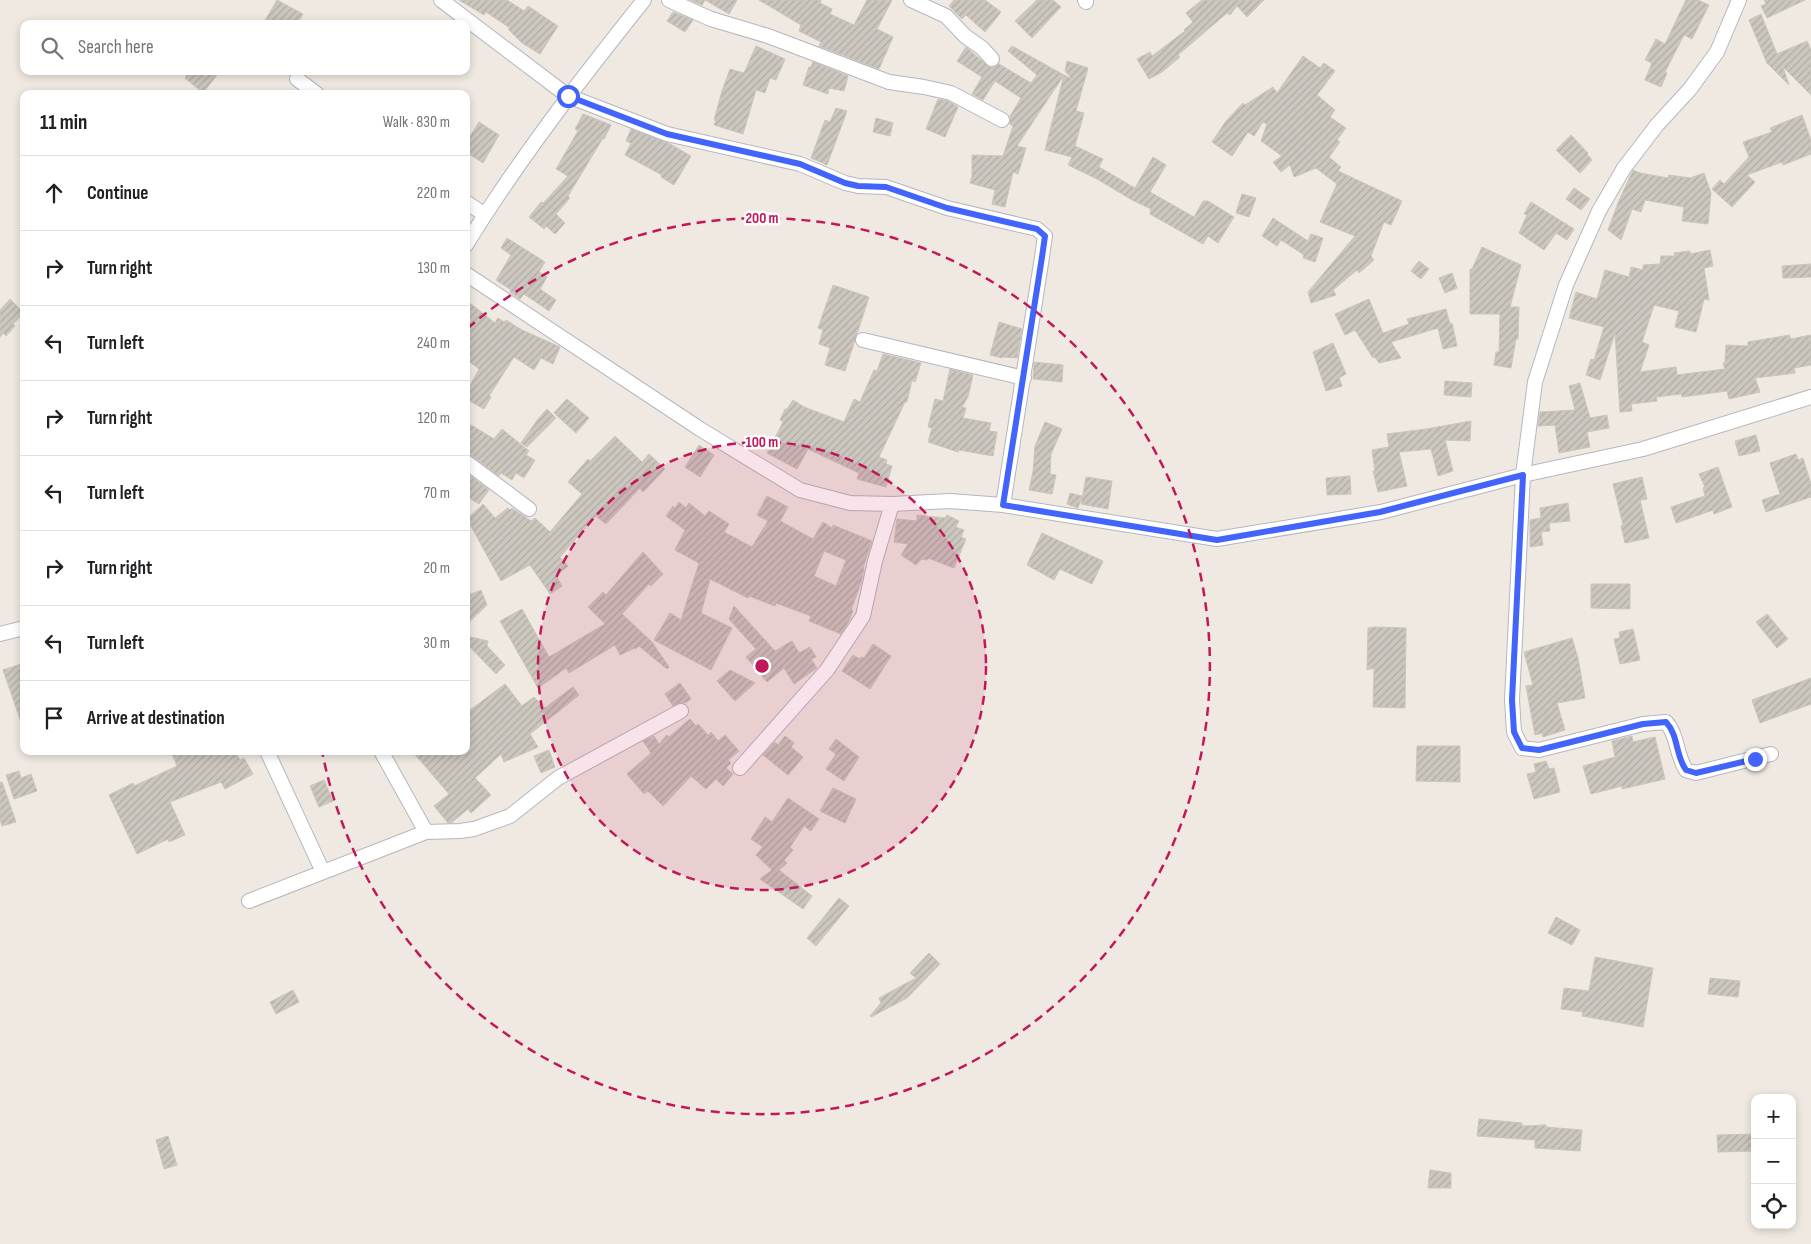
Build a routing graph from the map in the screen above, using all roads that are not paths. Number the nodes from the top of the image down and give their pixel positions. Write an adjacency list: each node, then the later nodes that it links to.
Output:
1 (441, 0): 6 (street)
2 (644, 0): 11 (street)
3 (669, 0): 12 (street)
4 (910, 0): 8 (street)
5 (1739, 0): 21 (street)
6 (467, 20)
7 (470, 22): 11 (street)
8 (992, 59)
9 (297, 79): 10 (street)
10 (312, 90)
11 (568, 96): 14 (street); 18 (street)
12 (1002, 120)
13 (470, 205): 14 (street)
14 (485, 215): 15 (street)
15 (470, 239)
16 (470, 277): 22 (street)
17 (863, 340): 18 (street)
18 (1024, 378): 23 (street)
19 (1811, 397): 21 (street)
20 (470, 465): 24 (street)
21 (1523, 475): 23 (street); 28 (street)
22 (892, 504): 23 (street); 31 (street)
23 (1003, 505)
24 (529, 509)
25 (20, 629): 26 (street)
26 (0, 634)
27 (681, 711): 32 (street)
28 (1771, 754)
29 (268, 755): 33 (street)
30 (383, 755): 32 (street)
31 (740, 768)
32 (426, 832): 33 (street)
33 (323, 872): 34 (street)
34 (249, 901)

